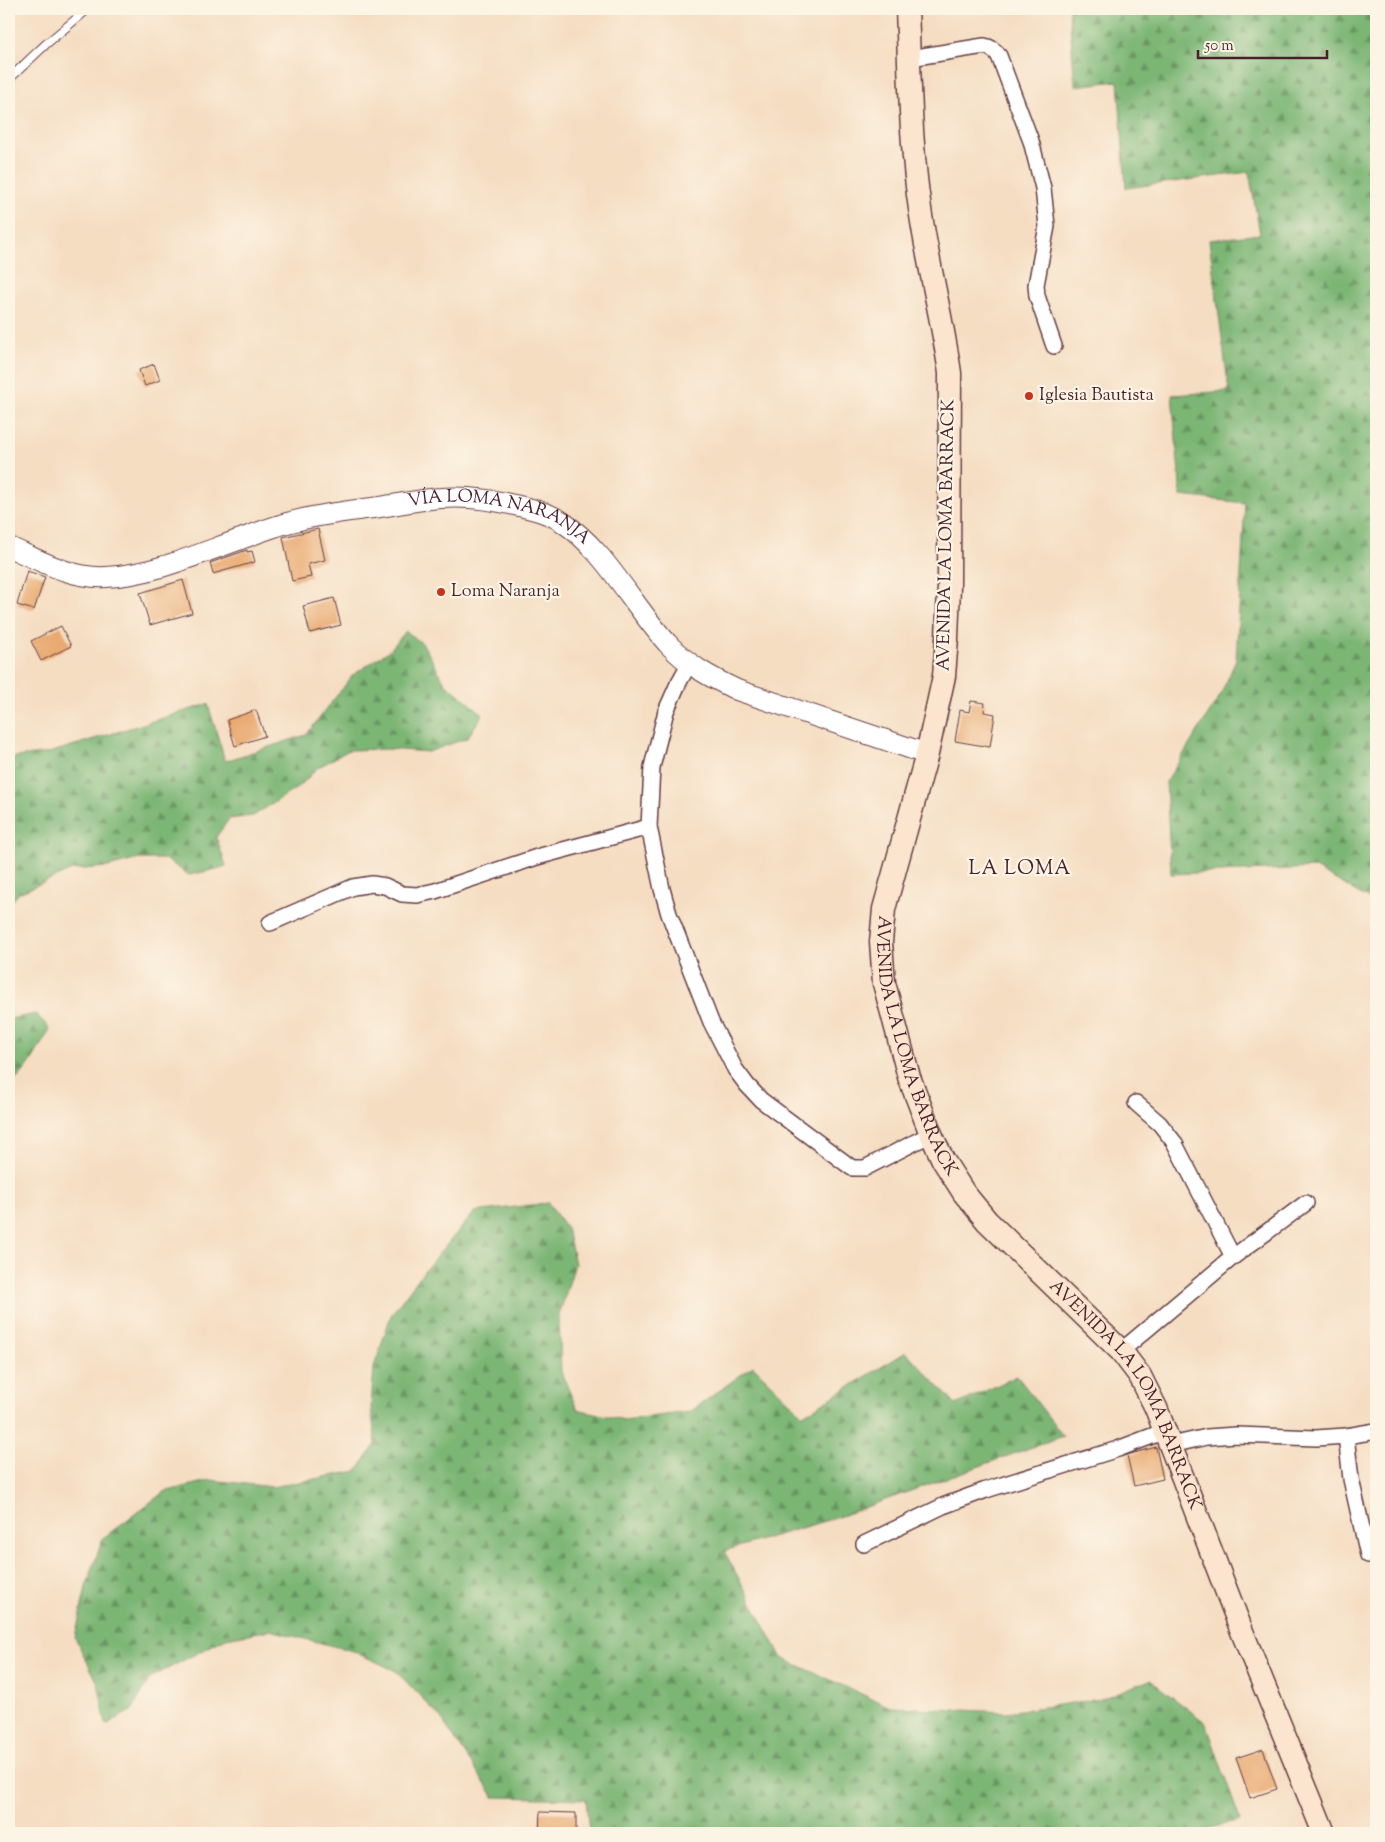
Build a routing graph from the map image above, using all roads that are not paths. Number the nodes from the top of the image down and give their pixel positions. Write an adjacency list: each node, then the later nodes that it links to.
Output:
1 (88, 9): 4 (lane)
2 (907, 9): 3 (main road, AVENIDA LA LOMA BARRACK)
3 (910, 58): 5 (street); 8 (main road, AVENIDA LA LOMA BARRACK)
4 (9, 79)
5 (1054, 346)
6 (9, 547): 7 (street, VÍA LOMA NARANJA)
7 (689, 664): 8 (street, VÍA LOMA NARANJA); 9 (street)
8 (927, 754): 12 (main road, AVENIDA LA LOMA BARRACK)
9 (649, 827): 10 (street); 12 (street)
10 (270, 923)
11 (1136, 1103): 14 (street)
12 (931, 1134): 15 (main road, AVENIDA LA LOMA BARRACK)
13 (1306, 1203): 14 (street)
14 (1234, 1257): 15 (street)
15 (1121, 1351): 18 (main road, AVENIDA LA LOMA BARRACK)
16 (1376, 1431): 17 (street)
17 (1346, 1436): 18 (street); 20 (street)
18 (1168, 1438): 19 (street); 21 (main road, AVENIDA LA LOMA BARRACK)
19 (864, 1544)
20 (1368, 1555)
21 (1324, 1833)

